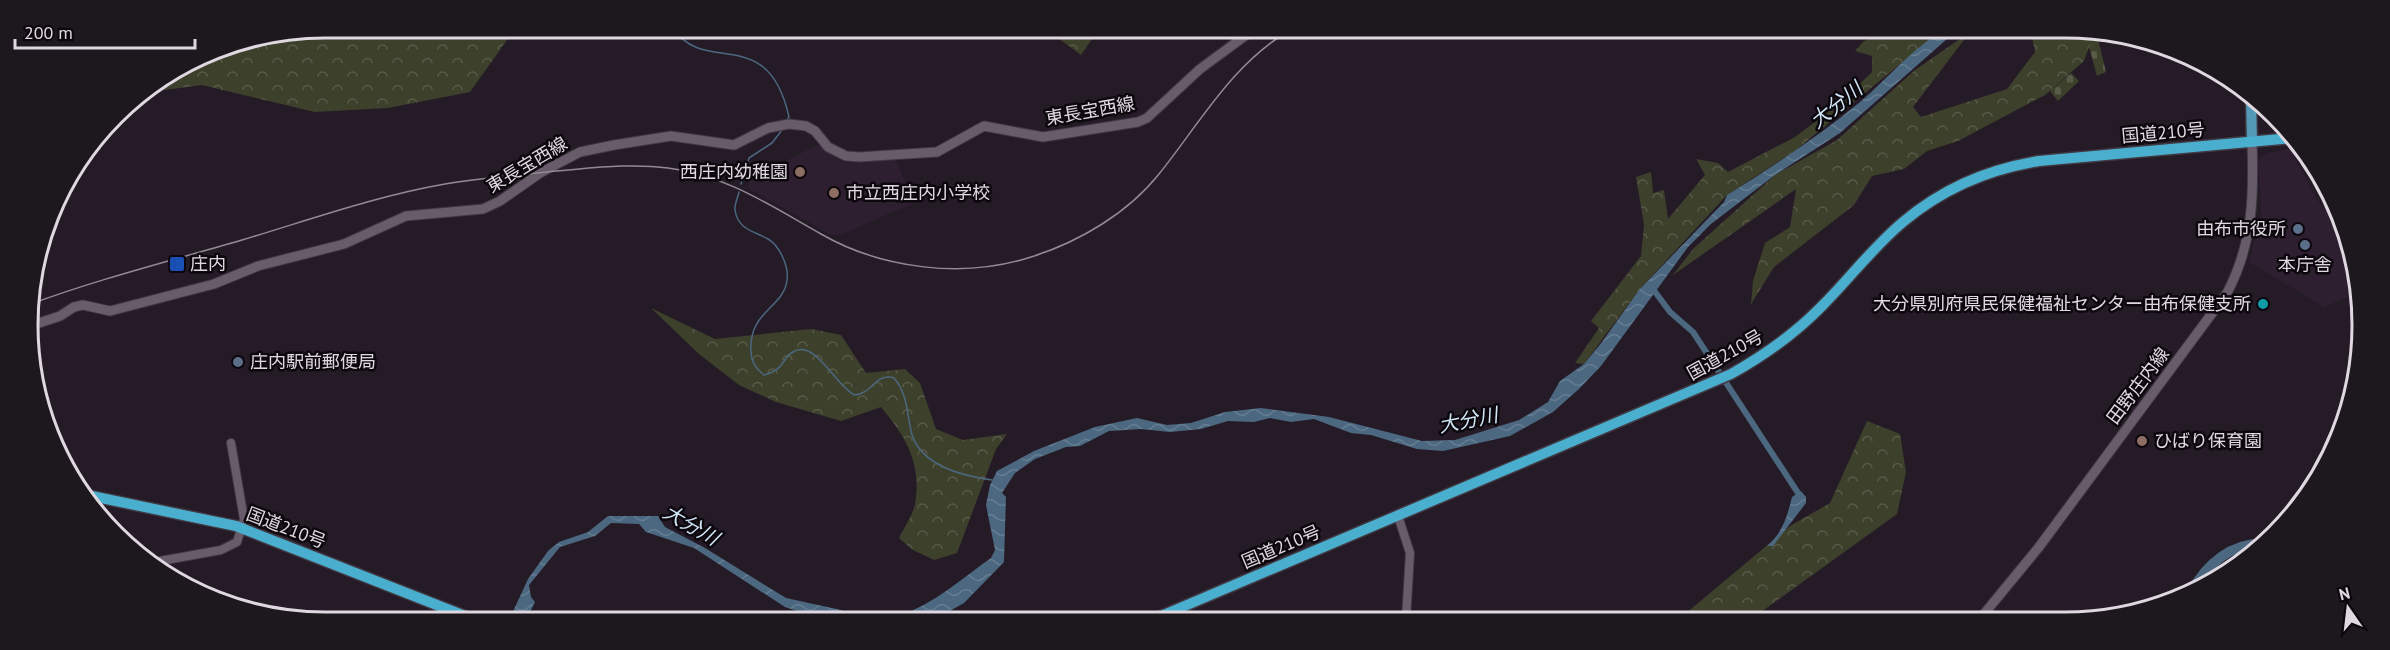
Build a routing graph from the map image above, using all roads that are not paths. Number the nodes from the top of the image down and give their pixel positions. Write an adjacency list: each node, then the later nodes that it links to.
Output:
1 (1242, 38): 5 (main road, 東長宝西線)
2 (2252, 107): 4 (main road)
3 (2284, 139): 4 (highway, 国道210号)
4 (2252, 142): 8 (highway, 国道210号); 14 (main road, 田野庄内線)
5 (38, 323)
6 (231, 443): 9 (street)
7 (95, 497): 9 (highway, 国道210号)
8 (1398, 516): 12 (highway, 国道210号); 13 (street)
9 (243, 528): 10 (street); 11 (highway, 国道210号)
10 (161, 561)
11 (455, 612)
12 (1171, 612)
13 (1406, 612)
14 (1986, 612)

